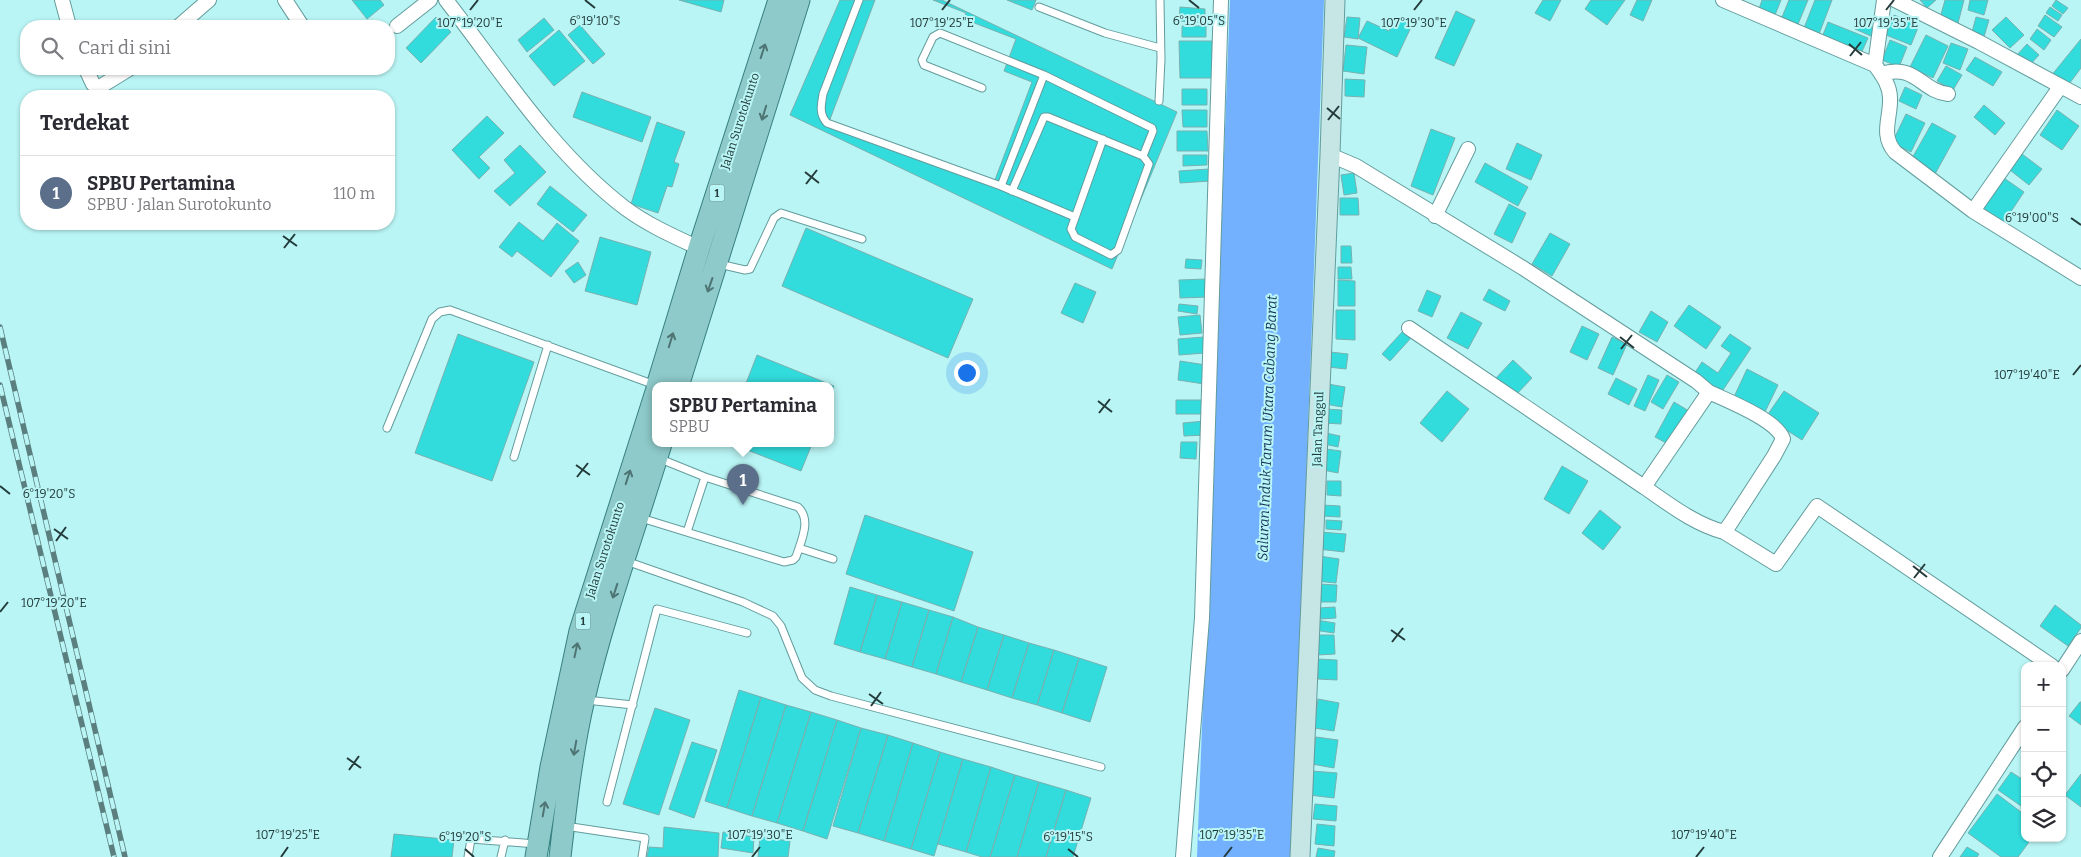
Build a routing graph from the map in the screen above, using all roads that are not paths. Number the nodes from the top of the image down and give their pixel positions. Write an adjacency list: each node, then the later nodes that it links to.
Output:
1 (62, 0): 16 (street)
2 (209, 0): 17 (street)
3 (285, 0): 18 (street)
4 (430, 0): 19 (street)
5 (446, 0): 40 (street)
6 (779, 0): 40 (main road, Jalan Surotokunto / 1, one-way to 6)
7 (799, 0): 41 (main road, Jalan Surotokunto / 1, one-way to 41)
8 (859, 0): 34 (lane)
9 (1160, 0): 20 (lane)
10 (1221, 0): 77 (street)
11 (1335, 0): 32 (street, Jalan Tanggul)
12 (1724, 0): 21 (street)
13 (1884, 0): 21 (street)
14 (1895, 0): 25 (street)
15 (1038, 7): 20 (lane)
16 (67, 20)
17 (186, 20)
18 (298, 20)
19 (397, 26)
20 (1160, 48): 29 (lane)
21 (1878, 70): 27 (street); 36 (street)
22 (89, 75): 23 (street)
23 (119, 75)
24 (1044, 75): 26 (lane); 33 (lane); 34 (lane)
25 (2060, 86): 28 (street); 36 (street)
26 (982, 88)
27 (1948, 94)
28 (2081, 97)
29 (1159, 101)
30 (1103, 139): 33 (lane); 35 (lane); 38 (lane)
31 (1468, 149): 37 (street)
32 (1330, 155): 37 (street); 78 (street, Jalan Tanggul)
33 (1143, 156): 38 (lane)
34 (1001, 186): 35 (lane)
35 (1012, 191): 38 (lane)
36 (1973, 211): 42 (street)
37 (1435, 216): 48 (street)
38 (1075, 217)
39 (862, 239): 41 (lane)
40 (699, 248): 45 (main road, Jalan Surotokunto / 1, one-way to 40)
41 (718, 263): 46 (main road, Jalan Surotokunto / 1, one-way to 46)
42 (2081, 278)
43 (1409, 328): 54 (street)
44 (548, 345): 47 (lane); 50 (lane); 52 (lane)
45 (659, 382)
46 (679, 382)
47 (652, 384)
48 (1709, 392): 54 (street); 57 (street)
49 (652, 426): 51 (main road, Jalan Surotokunto / 1)
50 (387, 428)
51 (649, 452): 53 (lane); 55 (main road, Jalan Surotokunto / 1); 59 (main road, Jalan Surotokunto / 1, one-way to 51)
52 (514, 457)
53 (705, 478): 56 (lane); 58 (lane)
54 (1644, 487): 57 (street)
55 (638, 518): 56 (lane); 59 (main road, Jalan Surotokunto / 1)
56 (687, 532): 58 (lane)
57 (1724, 532): 63 (street)
58 (799, 548): 60 (lane)
59 (614, 557): 65 (main road, Jalan Surotokunto / 1, one-way to 65); 68 (lane); 72 (main road, Jalan Surotokunto / 1, one-way to 59)
60 (833, 559)
61 (747, 633): 66 (lane)
62 (2081, 642): 64 (street)
63 (2046, 662)
64 (2066, 664)
65 (583, 700): 66 (lane); 70 (main road, Jalan Surotokunto / 1, one-way to 70)
66 (633, 705): 69 (lane)
67 (2021, 733): 79 (street)
68 (1101, 767)
69 (607, 802)
70 (563, 826): 75 (main road, Jalan Surotokunto / 1); 76 (lane)
71 (506, 840): 72 (lane); 73 (lane); 74 (lane)
72 (536, 851)
73 (468, 857)
74 (501, 857)
75 (560, 857)
76 (642, 857)
77 (1183, 857)
78 (1300, 857)
79 (1940, 857)

